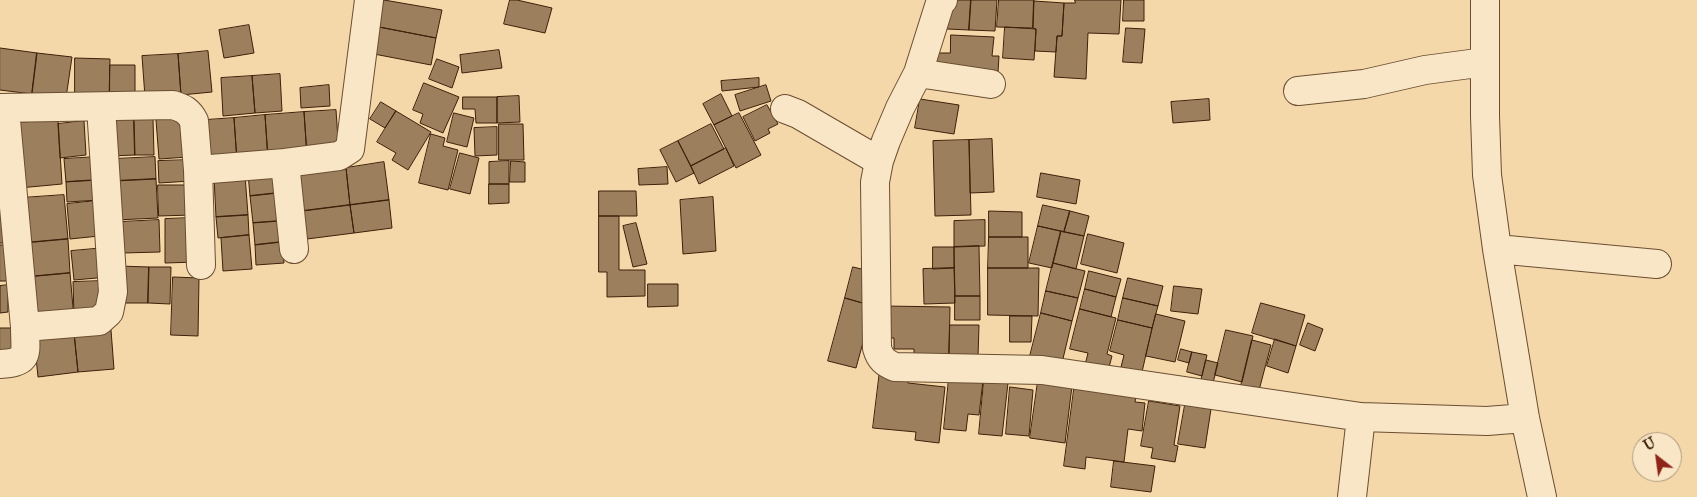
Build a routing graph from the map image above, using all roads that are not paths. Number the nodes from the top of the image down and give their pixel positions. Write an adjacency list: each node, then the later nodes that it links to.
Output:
1 (368, 0): 12 (street)
2 (943, 0): 5 (street)
3 (1485, 0): 4 (street)
4 (1485, 62): 7 (street); 15 (street)
5 (918, 73): 6 (street); 11 (street)
6 (990, 84)
7 (1298, 91)
8 (101, 107): 9 (street); 13 (street); 18 (street)
9 (2, 109): 18 (street)
10 (785, 109): 11 (street)
11 (879, 161): 20 (street)
12 (285, 163): 13 (street); 14 (street)
13 (198, 170): 17 (street)
14 (294, 249)
15 (1496, 249): 16 (street); 21 (street)
16 (1657, 264)
17 (201, 266)
18 (25, 327): 19 (street)
19 (0, 364)
20 (1361, 417): 21 (street); 22 (street)
21 (1525, 418): 23 (street)
22 (1352, 497)
23 (1542, 497)

